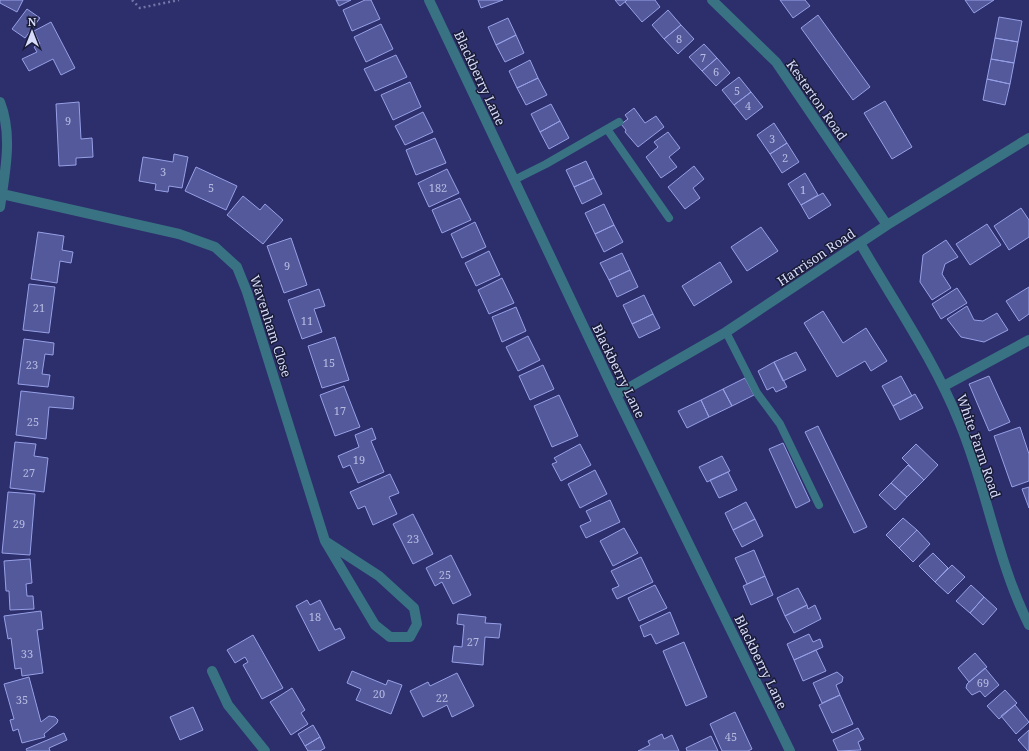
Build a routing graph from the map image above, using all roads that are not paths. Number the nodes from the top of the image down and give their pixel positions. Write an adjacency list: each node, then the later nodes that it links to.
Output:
1 (429, 0): 7 (street, Blackberry Lane)
2 (712, 0): 11 (street, Kesterton Road)
3 (0, 102): 8 (street)
4 (619, 122): 5 (lane)
5 (607, 129): 7 (lane); 10 (lane)
6 (1029, 138): 11 (street, Harrison Road)
7 (514, 180): 16 (street, Blackberry Lane)
8 (2, 194): 9 (street); 18 (street, Wavenham Close)
9 (0, 207)
10 (669, 218)
11 (887, 225): 12 (street, Harrison Road)
12 (860, 243): 13 (street, Harrison Road); 15 (street, White Farm Road)
13 (726, 332): 16 (street, Harrison Road); 17 (lane)
14 (1029, 340): 15 (street)
15 (944, 386): 19 (street, White Farm Road)
16 (616, 395): 22 (street, Blackberry Lane)
17 (819, 505)
18 (325, 541): 18 (street, Wavenham Close)
19 (1029, 625)
20 (212, 671): 21 (street)
21 (265, 751)
22 (790, 751)

